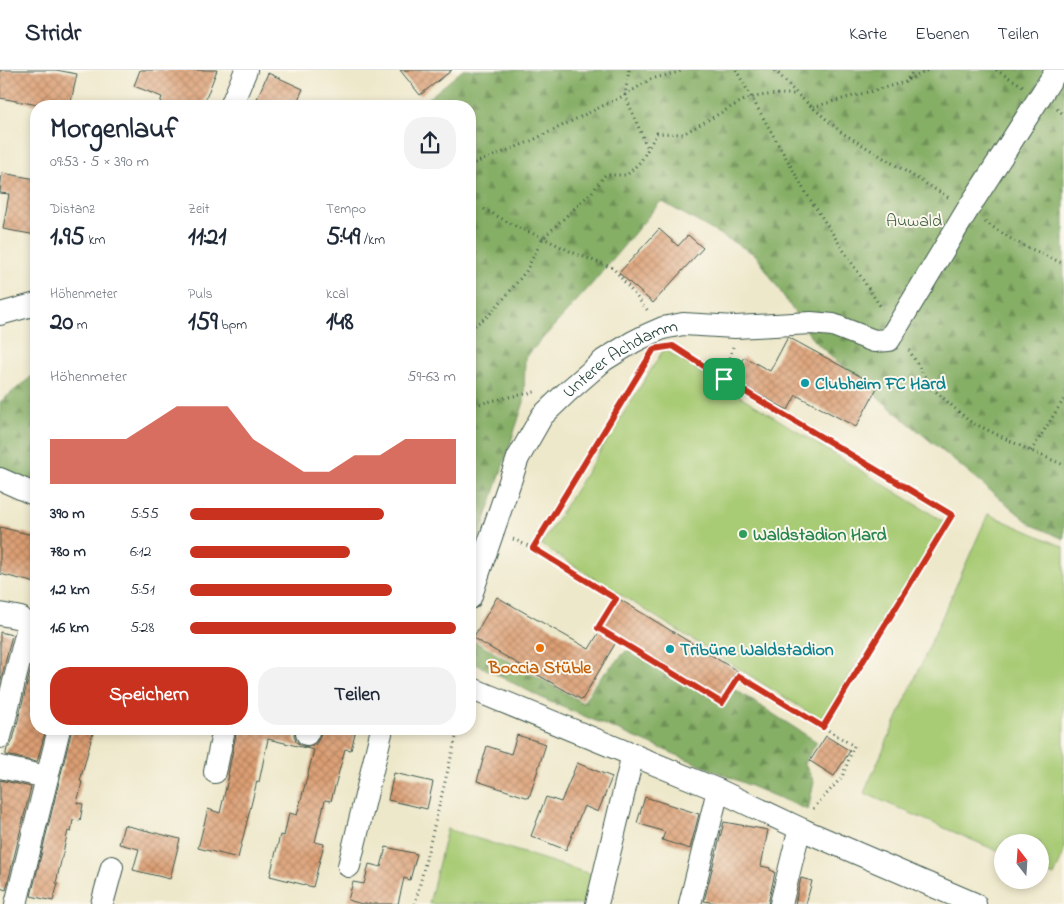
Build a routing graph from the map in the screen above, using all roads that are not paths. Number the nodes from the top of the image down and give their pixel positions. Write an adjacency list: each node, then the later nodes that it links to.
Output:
1 (246, 70): 3 (street)
2 (1057, 70): 8 (street, Unterer Achdamm)
3 (234, 100)
4 (30, 306): 5 (street)
5 (0, 314)
6 (0, 479): 7 (street)
7 (30, 492)
8 (476, 580)
9 (0, 614): 14 (street)
10 (476, 690): 15 (street)
11 (58, 735): 18 (street)
12 (223, 735): 17 (street)
13 (381, 735): 21 (street)
14 (0, 737)
15 (633, 754): 19 (street); 26 (street)
16 (0, 766): 18 (street)
17 (215, 772)
18 (47, 777): 24 (street)
19 (718, 790): 20 (street); 27 (street)
20 (800, 828): 23 (street); 28 (street)
21 (349, 866)
22 (112, 867): 25 (street)
23 (938, 897): 29 (street)
24 (10, 902)
25 (102, 904)
26 (597, 904)
27 (690, 904)
28 (781, 904)
29 (975, 904)

